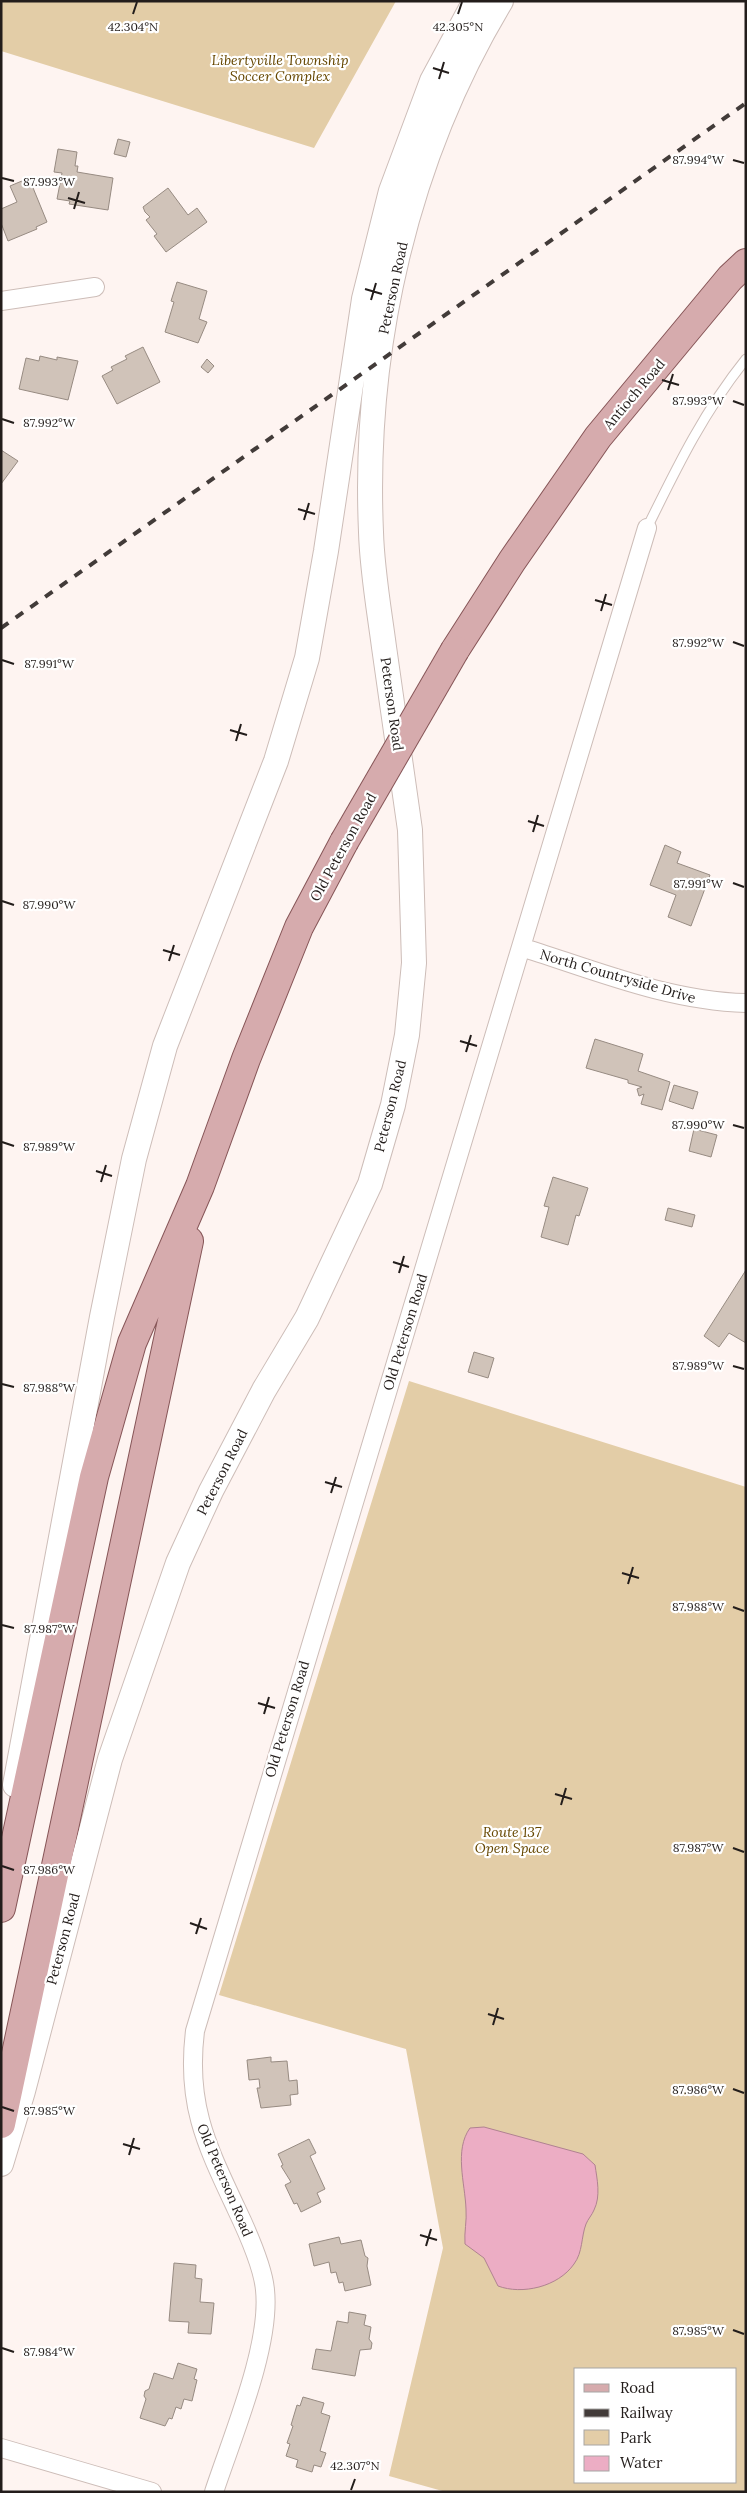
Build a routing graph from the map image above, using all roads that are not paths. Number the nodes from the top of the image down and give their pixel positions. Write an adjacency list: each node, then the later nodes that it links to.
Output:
1 (475, 1): 12 (main road, Peterson Road)
2 (500, 1): 15 (main road, Peterson Road)
3 (746, 264): 8 (main road, Antioch Road)
4 (94, 287): 5 (street)
5 (1, 301)
6 (746, 359): 7 (lane)
7 (647, 528): 9 (street)
8 (532, 532): 11 (main road, Old Peterson Road, bridge)
9 (521, 947): 10 (street, North Countryside Drive); 18 (street, Old Peterson Road)
10 (746, 1003)
11 (200, 1186): 13 (main road); 14 (main road, Peterson Road)
12 (1, 1865)
13 (1, 1908)
14 (1, 2124)
15 (1, 2164)
16 (1, 2448): 17 (street)
17 (152, 2492)
18 (214, 2492)

